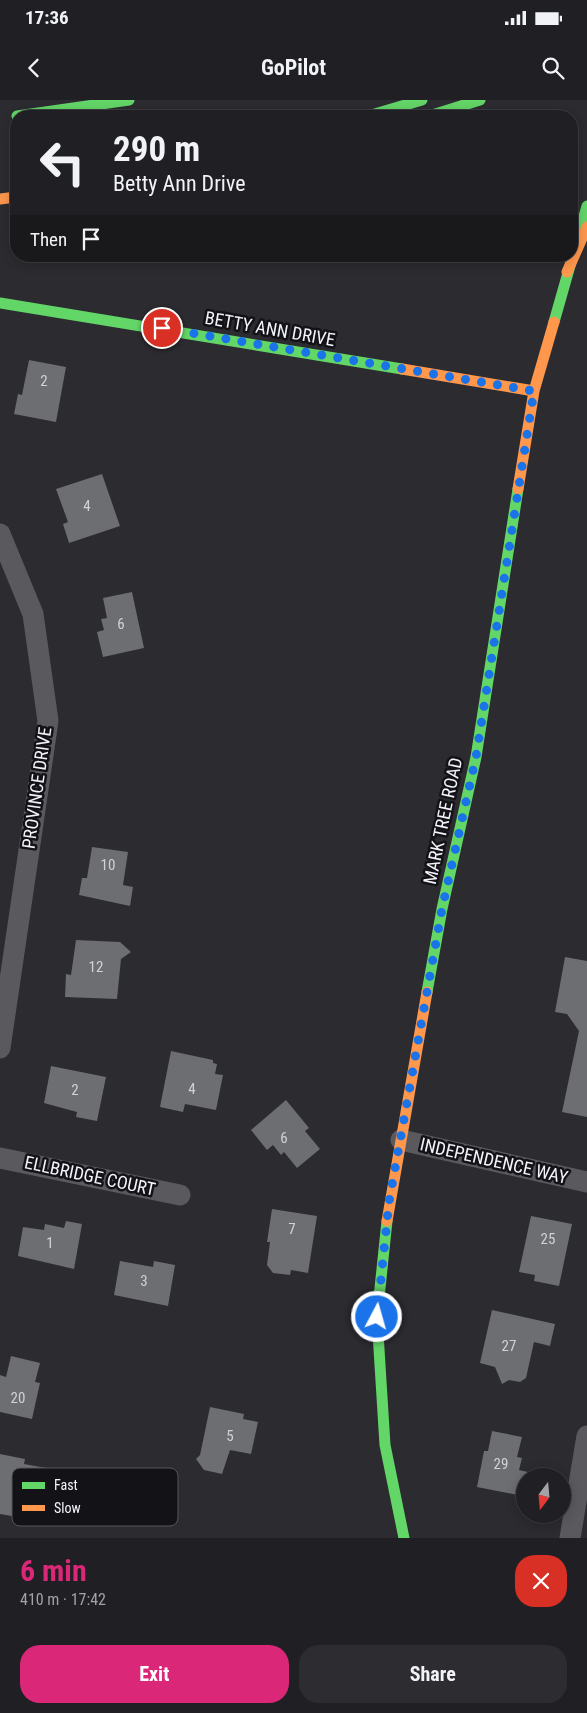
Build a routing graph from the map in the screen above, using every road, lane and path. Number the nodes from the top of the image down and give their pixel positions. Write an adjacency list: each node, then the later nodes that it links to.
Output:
1 (129, 100): 4 (main road)
2 (422, 100): 5 (main road)
3 (480, 100): 6 (main road)
4 (61, 110)
5 (388, 110)
6 (448, 110)
7 (587, 206): 9 (main road, MARK TREE ROAD)
8 (587, 228): 10 (main road)
9 (578, 236)
10 (578, 248)
11 (570, 262): 13 (main road, MARK TREE ROAD)
12 (572, 262): 13 (main road)
13 (567, 272): 15 (main road, MARK TREE ROAD)
14 (0, 303): 15 (main road, BETTY ANN DRIVE)
15 (534, 391): 19 (main road, MARK TREE ROAD)
16 (0, 534): 17 (street, PROVINCE DRIVE)
17 (5, 970): 18 (street, PROVINCE DRIVE)
18 (0, 1048)
19 (402, 1140): 21 (street, INDEPENDENCE WAY); 24 (main road, MARK TREE ROAD)
20 (0, 1158): 22 (street, ELLBRIDGE COURT)
21 (587, 1182)
22 (180, 1195)
23 (587, 1436): 25 (street)
24 (404, 1538)
25 (570, 1538)

